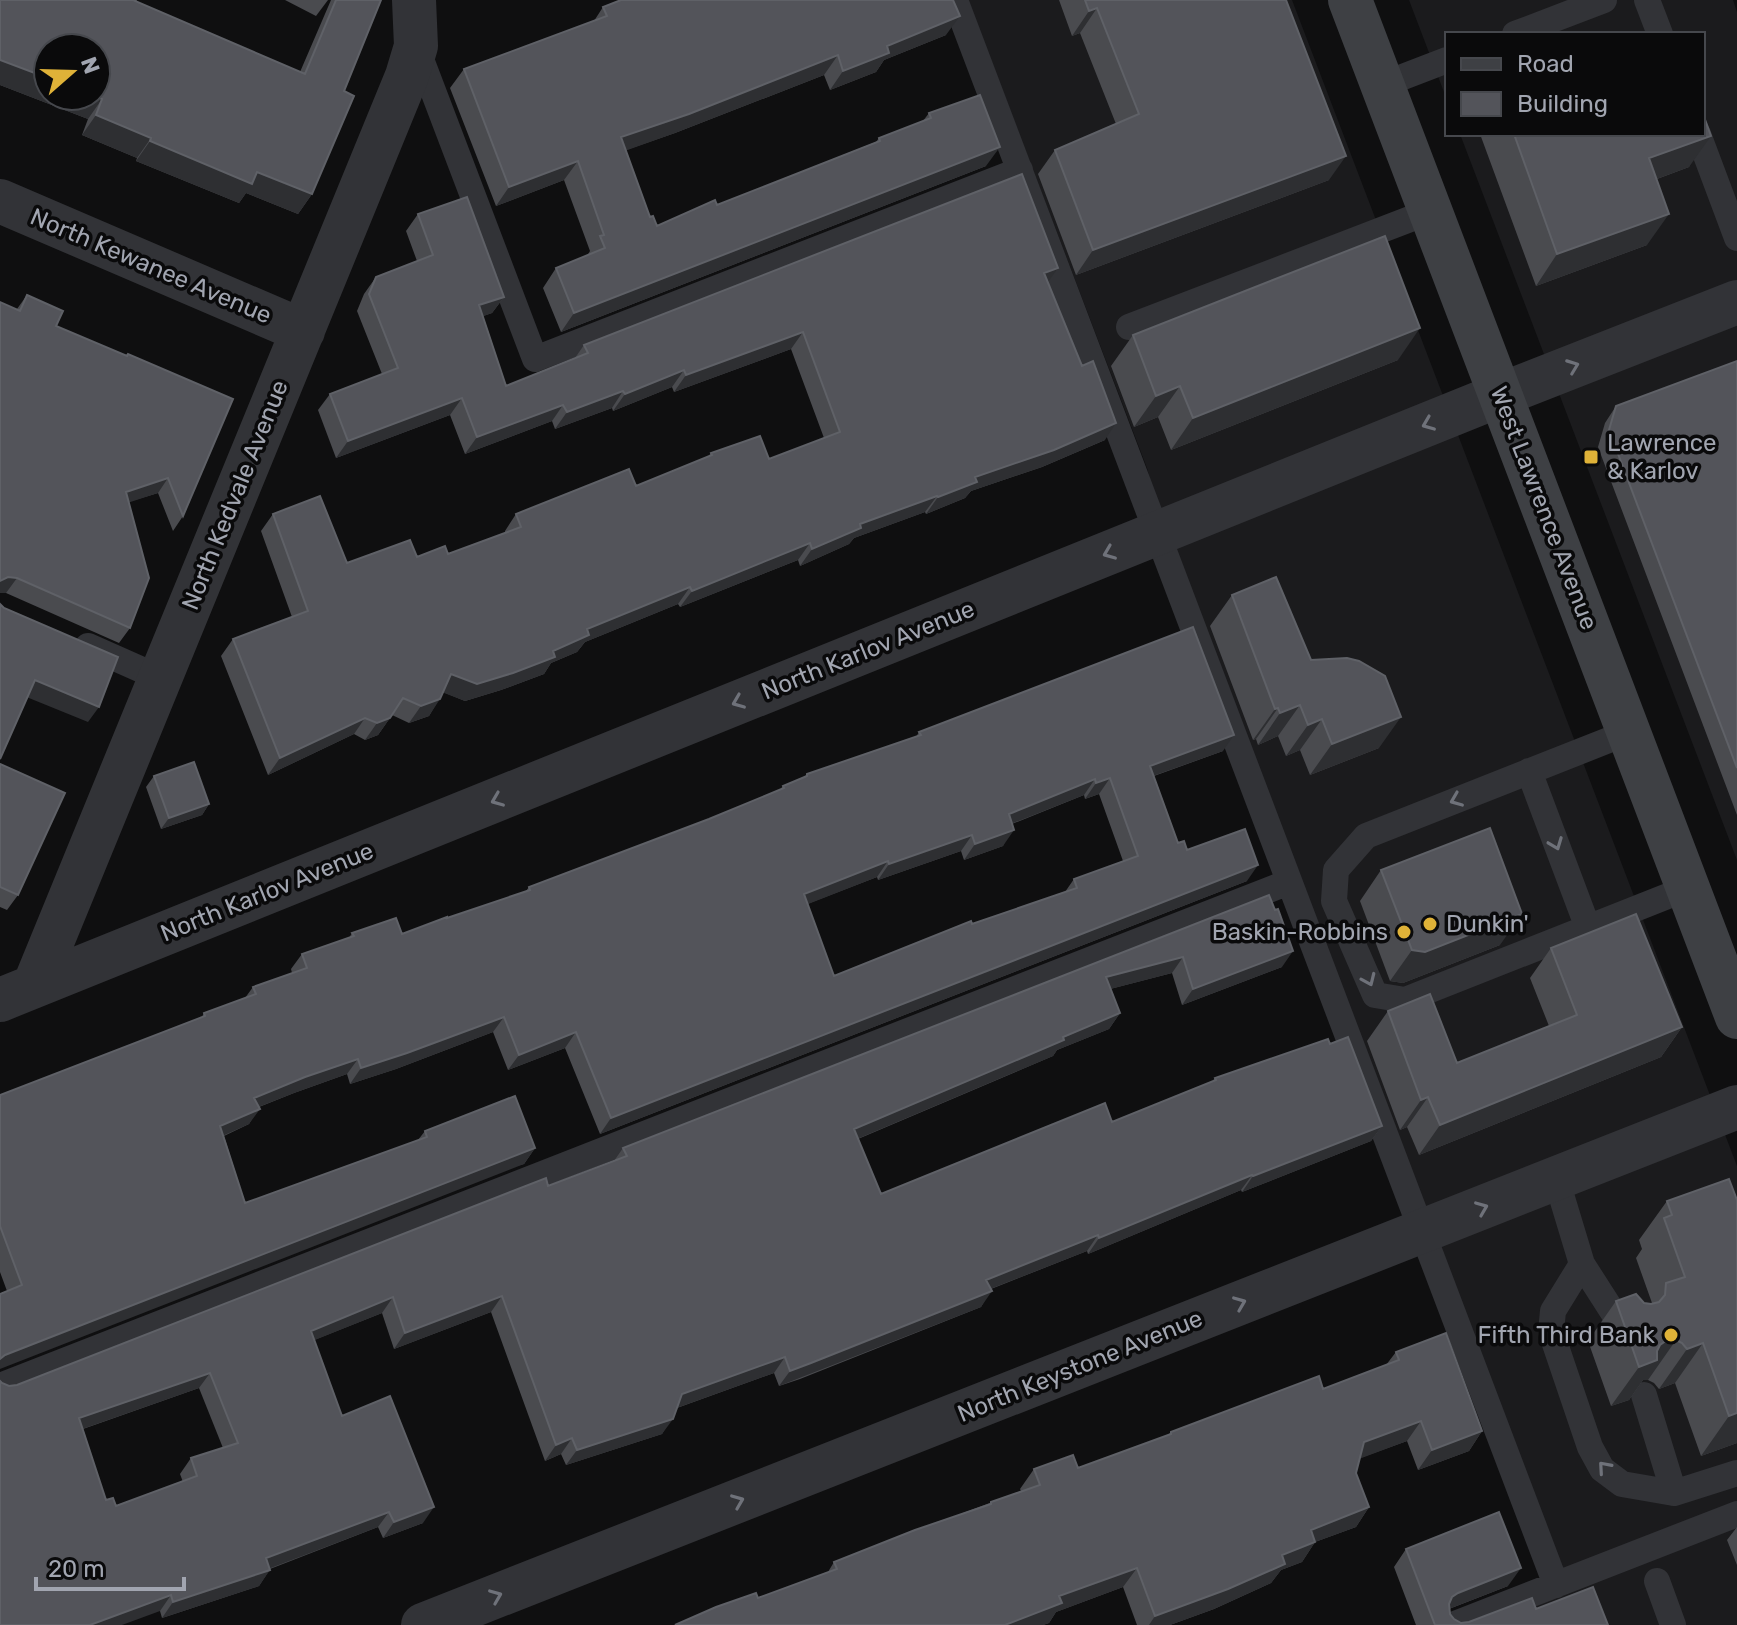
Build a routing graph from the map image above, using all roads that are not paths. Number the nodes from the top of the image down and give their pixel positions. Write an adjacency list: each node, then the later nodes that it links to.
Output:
1 (414, 0): 8 (street, North Kedvale Avenue)
2 (955, 0): 12 (lane)
3 (1350, 0): 10 (main road, West Lawrence Avenue)
4 (1604, 0): 6 (lane)
5 (1647, 0): 7 (lane)
6 (1520, 32)
7 (1659, 32)
8 (416, 46): 12 (lane); 18 (street, North Kedvale Avenue)
9 (1445, 61): 10 (lane)
10 (1382, 85): 14 (main road, West Lawrence Avenue)
11 (1699, 136): 15 (lane)
12 (1020, 170): 20 (lane)
13 (0, 201): 18 (street, North Kewanee Avenue)
14 (1431, 211): 17 (lane); 19 (main road, West Lawrence Avenue)
15 (1737, 238)
16 (1737, 302): 19 (street, North Karlov Avenue, one-way to 16)
17 (1129, 327)
18 (303, 331): 22 (street, North Kedvale Avenue)
19 (1500, 395): 20 (street, North Karlov Avenue, one-way to 20); 23 (main road, West Lawrence Avenue)
20 (1157, 533): 25 (lane); 28 (street, North Karlov Avenue, one-way to 28)
21 (72, 639): 22 (lane)
22 (160, 678): 28 (street, North Kedvale Avenue)
23 (1629, 732): 24 (lane); 26 (main road, West Lawrence Avenue)
24 (1529, 771): 27 (lane, one-way to 27); 27 (lane, one-way to 27)
25 (1289, 882): 32 (lane); 35 (lane)
26 (1688, 888): 27 (lane); 29 (main road, West Lawrence Avenue)
27 (1588, 928)
28 (17, 993)
29 (1737, 1017)
30 (1737, 1107): 31 (street, North Keystone Avenue)
31 (1556, 1178): 32 (street, North Keystone Avenue, one-way to 31); 33 (lane)
32 (1422, 1231): 41 (lane); 42 (street, North Keystone Avenue, one-way to 32)
33 (1582, 1264): 34 (lane); 38 (lane, one-way to 33)
34 (1623, 1328)
35 (0, 1386)
36 (1644, 1395): 38 (lane)
37 (1737, 1473): 38 (lane)
38 (1674, 1493)
39 (1737, 1514): 41 (lane)
40 (1657, 1581): 44 (lane)
41 (1556, 1585): 43 (lane)
42 (423, 1625)
43 (1452, 1625)
44 (1673, 1625)

